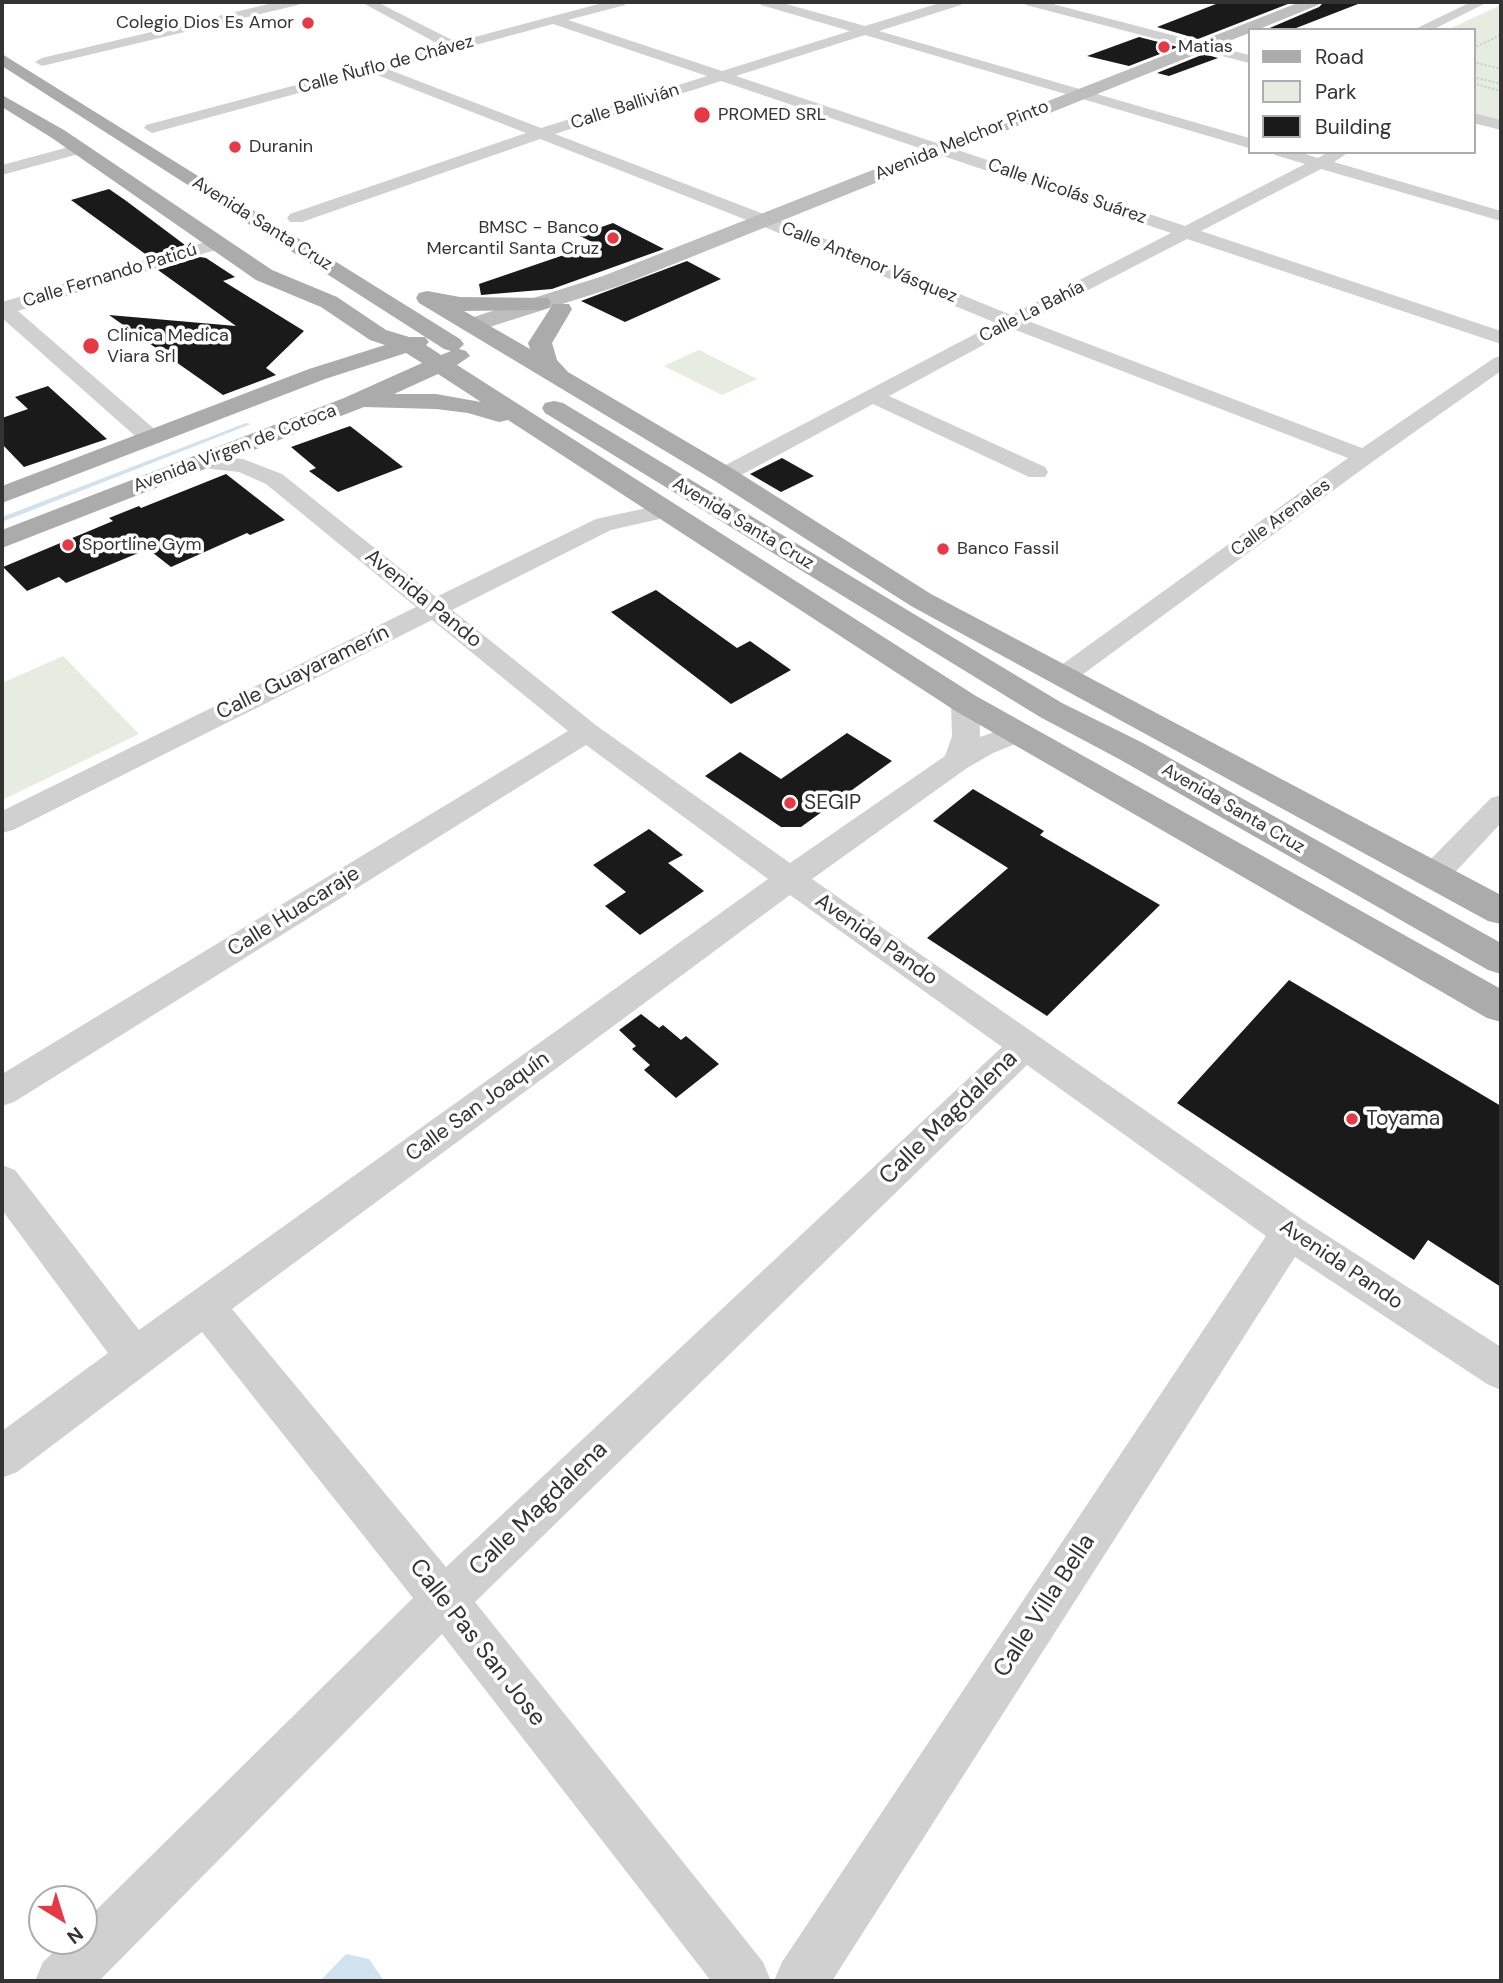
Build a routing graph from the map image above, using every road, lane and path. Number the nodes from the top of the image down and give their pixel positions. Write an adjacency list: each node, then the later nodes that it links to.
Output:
1 (293, 2): 18 (street)
2 (367, 2): 13 (street)
3 (620, 2): 9 (street, Calle Ñuflo de Chávez)
4 (766, 2): 11 (street)
5 (956, 2): 11 (street, Calle Ballivián)
6 (1031, 2): 14 (street)
7 (1307, 2): 14 (main road, Avenida Melchor Pinto)
8 (1481, 2): 10 (street)
9 (554, 20): 13 (street, Calle Ñuflo de Chávez); 22 (street, Calle Nicolás Suárez)
10 (1424, 28)
11 (867, 30): 22 (street, Calle Ballivián); 28 (street)
12 (1501, 35): 15 (path)
13 (454, 46): 20 (street, Calle Ñuflo de Chávez)
14 (1201, 47): 17 (street); 28 (main road, Avenida Melchor Pinto)
15 (1475, 47)
16 (7, 51): 18 (main road, Avenida Santa Cruz); 30 (main road, Avenida Santa Cruz)
17 (1248, 59)
18 (42, 62): 30 (main road, Avenida Santa Cruz)
19 (1475, 62): 21 (path)
20 (374, 69): 31 (street, Calle Ñuflo de Chávez); 33 (street, Calle Antenor Vásquez)
21 (1501, 69)
22 (721, 77): 33 (street, Calle Ballivián); 37 (street, Calle Nicolás Suárez)
23 (1475, 78): 25 (path)
24 (1475, 84): 27 (path)
25 (1501, 84)
26 (5, 86): 36 (main road, Avenida Santa Cruz); 58 (main road, Avenida Santa Cruz)
27 (1501, 91)
28 (1081, 94): 34 (street); 37 (main road, Avenida Melchor Pinto)
29 (1475, 118): 32 (street)
30 (98, 119): 50 (main road, Avenida Santa Cruz)
31 (146, 125): 35 (main road)
32 (1501, 125)
33 (539, 134): 42 (street, Calle Ballivián); 44 (street, Calle Antenor Vásquez)
34 (1248, 143)
35 (179, 145)
36 (80, 149): 41 (street); 47 (main road, Avenida Santa Cruz)
37 (942, 149): 44 (main road, Avenida Melchor Pinto); 46 (street, Calle Nicolás Suárez)
38 (1288, 154): 40 (street)
39 (1337, 154): 40 (street, Calle La Bahía)
40 (1319, 163): 43 (street); 46 (street, Calle La Bahía)
41 (2, 170)
42 (290, 214): 45 (main road, Avenida Santa Cruz)
43 (1501, 216)
44 (763, 220): 51 (main road, Avenida Melchor Pinto); 53 (street, Calle Antenor Vásquez)
45 (319, 232)
46 (1185, 234): 53 (street, Calle La Bahía); 56 (street, Calle Nicolás Suárez)
47 (219, 243): 49 (main road, Avenida Santa Cruz); 52 (street, Calle Fernando Paticú)
48 (365, 260): 50 (main road)
49 (264, 275): 58 (main road, Avenida Santa Cruz); 62 (main road)
50 (380, 298): 55 (main road, Avenida Santa Cruz)
51 (551, 306): 54 (main road, Avenida Melchor Pinto); 54 (main road, Avenida Santa Cruz); 57 (main road, Avenida Melchor Pinto); 63 (main road)
52 (2, 309): 70 (street)
53 (1012, 321): 64 (street, Calle La Bahía); 71 (street, Calle Antenor Vásquez)
54 (472, 325): 55 (main road, Avenida Melchor Pinto); 57 (main road, Avenida Santa Cruz)
55 (439, 335): 58 (main road, Avenida Virgen de Cotoca); 59 (main road, Avenida Santa Cruz)
56 (1501, 338)
57 (495, 339): 59 (main road, Avenida Melchor Pinto); 63 (main road, Avenida Santa Cruz)
58 (408, 344): 61 (main road, Avenida Santa Cruz); 62 (main road, Avenida Virgen de Cotoca)
59 (473, 357): 61 (main road, Avenida Virgen de Cotoca)
60 (1501, 362): 71 (street, Calle Arenales)
61 (439, 364): 66 (main road, Avenida Virgen de Cotoca); 68 (main road, Avenida Santa Cruz)
62 (317, 374): 65 (main road, Avenida Virgen de Cotoca)
63 (568, 384): 67 (main road, Avenida Santa Cruz)
64 (872, 396): 73 (street); 74 (street, Calle La Bahía)
65 (244, 402): 69 (main road); 70 (main road, Avenida Virgen de Cotoca)
66 (353, 403): 68 (main road); 69 (main road, Avenida Virgen de Cotoca)
67 (640, 426): 74 (main road, Avenida Santa Cruz); 87 (main road, Avenida Santa Cruz)
68 (544, 432): 76 (main road, Avenida Santa Cruz)
69 (271, 435): 72 (main road, Avenida Virgen de Cotoca); 75 (street, Avenida Pando)
70 (151, 438): 77 (main road, Avenida Virgen de Cotoca)
71 (1364, 457): 83 (street, Calle Arenales)
72 (202, 462): 75 (street, Avenida Pando); 80 (main road, Avenida Virgen de Cotoca)
73 (1037, 472)
74 (724, 475): 81 (main road, Avenida Santa Cruz)
75 (274, 479): 82 (street, Avenida Pando)
76 (626, 486): 78 (main road, Avenida Santa Cruz); 79 (street, Calle Guayaramerín)
77 (2, 495)
78 (665, 510): 79 (street, Calle Guayaramerín); 84 (main road, Avenida Santa Cruz)
79 (604, 524): 82 (street, Calle Guayaramerín)
80 (2, 540)
81 (921, 600): 83 (main road, Avenida Santa Cruz); 87 (main road)
82 (434, 608): 85 (street, Avenida Pando); 90 (street, Calle Guayaramerín)
83 (1062, 677): 91 (main road, Avenida Santa Cruz)
84 (965, 703): 86 (main road, Avenida Santa Cruz); 88 (street)
85 (587, 732): 92 (street, Avenida Pando); 97 (street, Calle Huacaraje)
86 (1020, 732): 88 (street, Calle San Joaquín); 95 (main road, Avenida Santa Cruz)
87 (1131, 751): 94 (main road, Avenida Santa Cruz)
88 (957, 761): 92 (street, Calle San Joaquín)
89 (1501, 805): 91 (street)
90 (2, 823)
91 (1434, 875): 93 (main road, Avenida Santa Cruz)
92 (790, 879): 96 (street, Avenida Pando); 100 (street, Calle San Joaquín)
93 (1501, 911)
94 (1501, 960)
95 (1501, 1007)
96 (1025, 1046): 99 (street, Avenida Pando); 104 (street, Calle Magdalena)
97 (2, 1092)
98 (2, 1181): 101 (street)
99 (1290, 1232): 102 (street, Avenida Pando); 107 (street, Calle Villa Bella)
100 (206, 1307): 101 (street, Calle San Joaquín); 104 (street, Calle Pas San Jose)
101 (135, 1356): 103 (street, Calle San Joaquín)
102 (1501, 1370)
103 (2, 1457)
104 (444, 1600): 105 (street, Calle Magdalena); 106 (street, Calle Pas San Jose)
105 (62, 1981)
106 (744, 1981)
107 (800, 1981)

